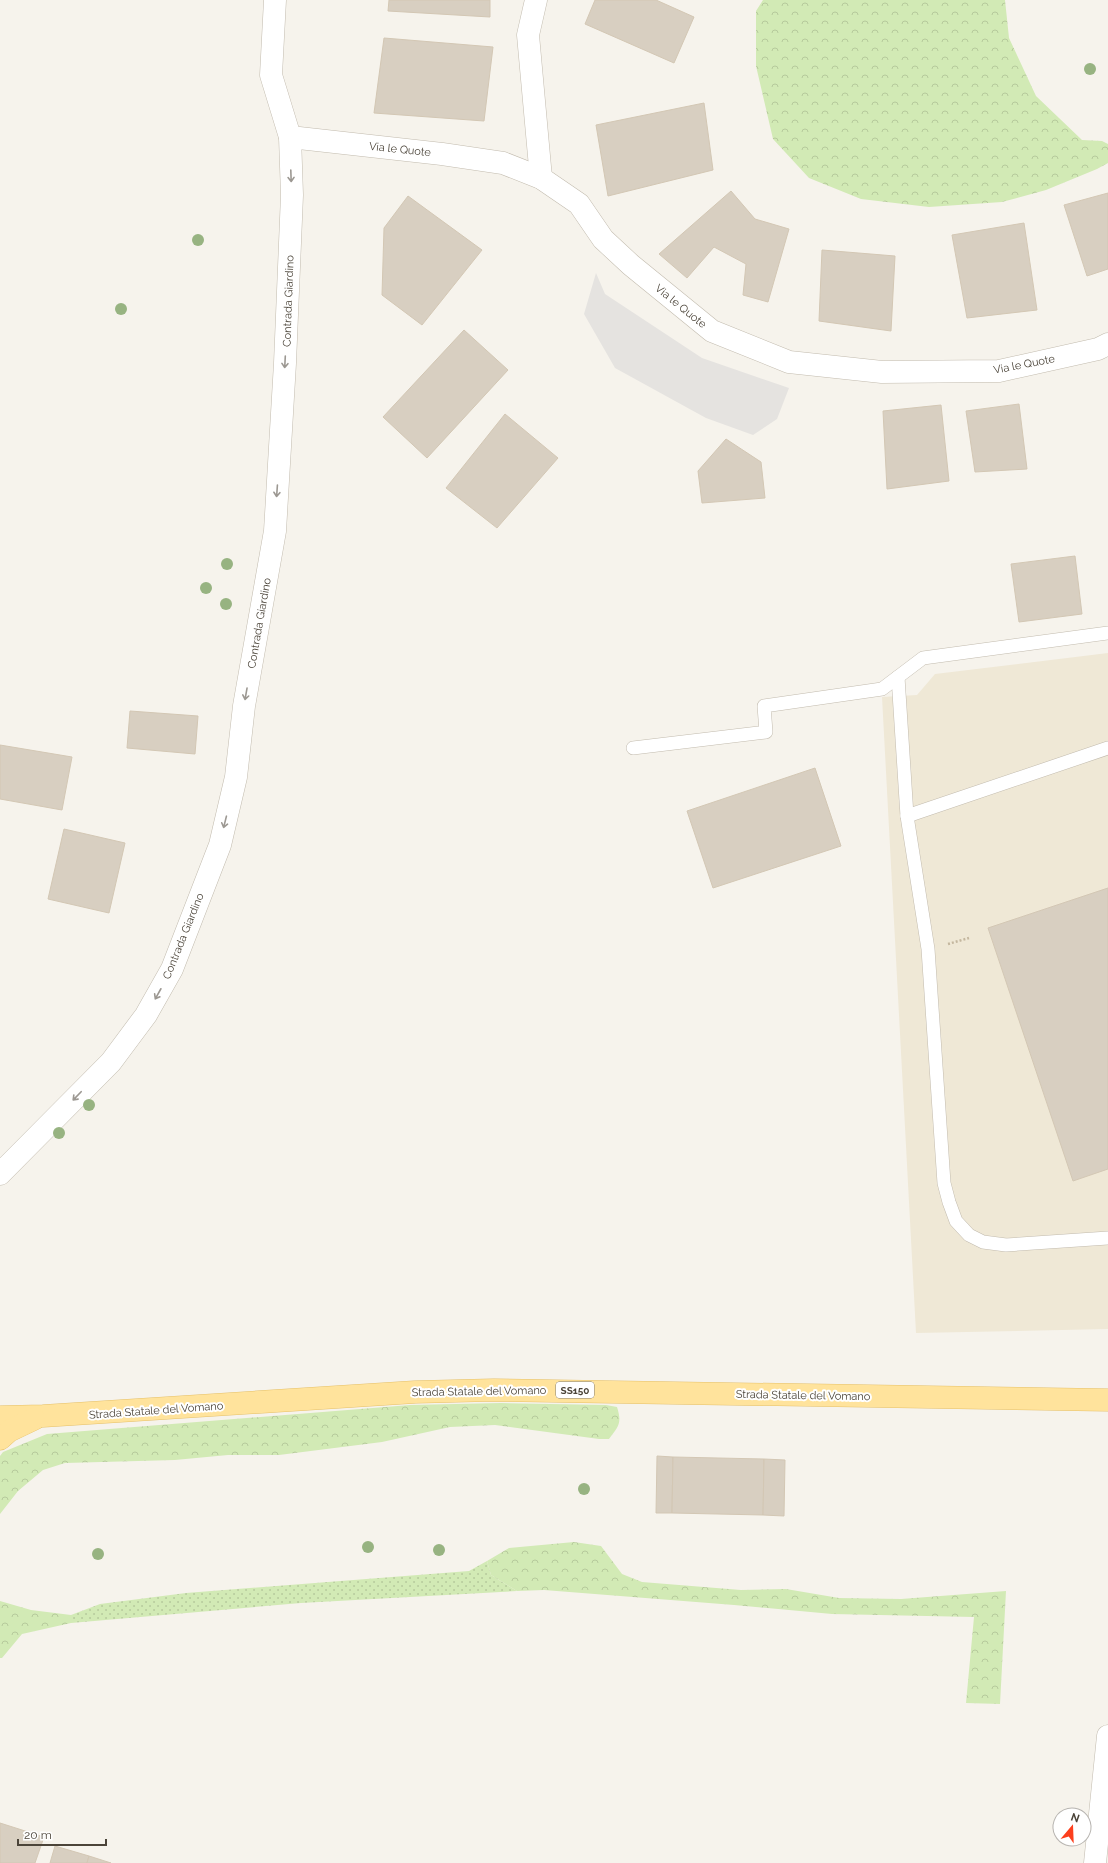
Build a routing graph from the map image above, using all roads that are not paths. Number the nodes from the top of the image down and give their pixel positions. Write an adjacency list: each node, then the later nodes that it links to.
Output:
1 (275, 0): 3 (street, Contrada Giardino)
2 (536, 0): 4 (street)
3 (290, 137): 4 (street, Via le Quote); 11 (street, Contrada Giardino, one-way to 11)
4 (541, 178): 5 (street, Via le Quote)
5 (1108, 344)
6 (1108, 633): 7 (lane)
7 (898, 677): 8 (lane); 10 (lane)
8 (633, 748)
9 (1108, 748): 10 (lane)
10 (907, 816): 12 (lane)
11 (0, 1174)
12 (1108, 1238)
13 (1108, 1400): 14 (main road, Strada Statale del Vomano / SS150)
14 (43, 1416): 15 (main road, Strada Statale del Vomano / SS150); 16 (main road, Strada Statale del Vomano / SS150)
15 (0, 1417)
16 (0, 1439)
17 (1108, 1736): 18 (street)
18 (1095, 1863)

